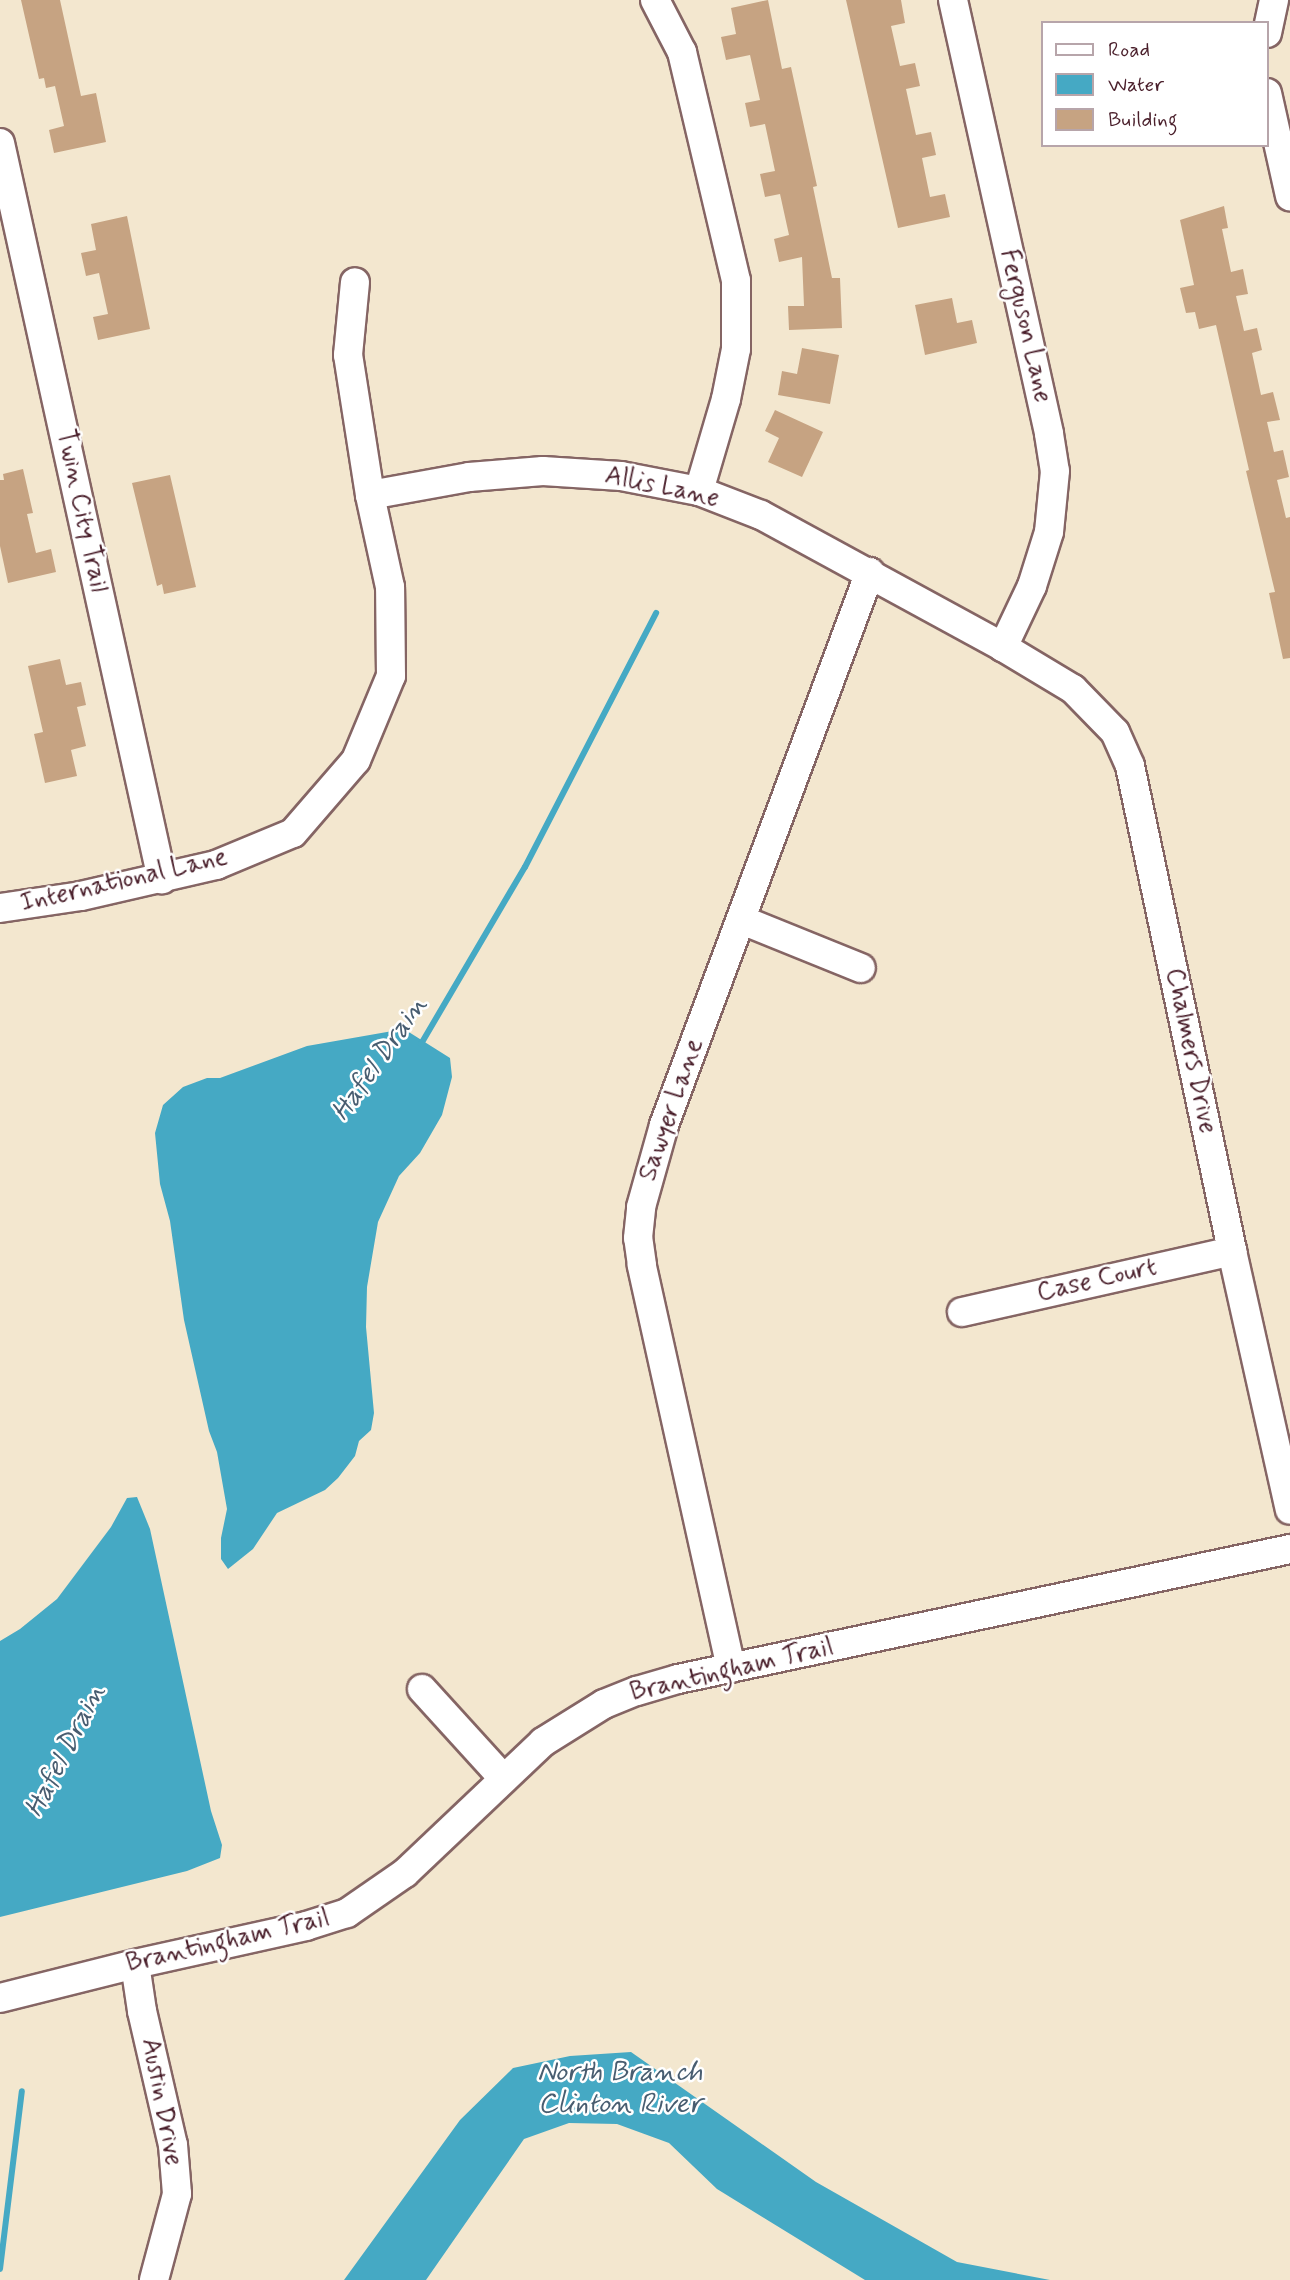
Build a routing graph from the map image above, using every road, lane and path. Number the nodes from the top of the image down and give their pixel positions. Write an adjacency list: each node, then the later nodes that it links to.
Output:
1 (654, 0): 10 (street)
2 (953, 0): 13 (street, Ferguson Lane)
3 (1274, 0): 4 (street)
4 (1269, 24)
5 (1269, 100): 7 (street)
6 (0, 144): 14 (street, Twin City Trail)
7 (1286, 162): 8 (street)
8 (1290, 196)
9 (355, 282): 11 (street, International Lane)
10 (699, 491): 11 (street, Allis Lane); 12 (street, Allis Lane)
11 (370, 495): 14 (street, International Lane)
12 (870, 572): 13 (street, Allis Lane); 16 (street, Sawyer Lane)
13 (1003, 647): 18 (street, Chalmers Drive)
14 (162, 878): 15 (street, International Lane)
15 (0, 908)
16 (742, 920): 17 (street); 22 (street, Sawyer Lane)
17 (861, 968)
18 (1232, 1251): 19 (street, Case Court); 20 (street, Chalmers Drive)
19 (962, 1312)
20 (1290, 1510)
21 (1290, 1549): 22 (street, Brantingham Trail)
22 (731, 1668): 24 (street, Brantingham Trail)
23 (422, 1689): 24 (street)
24 (503, 1778): 25 (street, Brantingham Trail)
25 (135, 1964): 26 (street, Brantingham Trail); 27 (street, Austin Drive)
26 (0, 1998)
27 (154, 2280)

